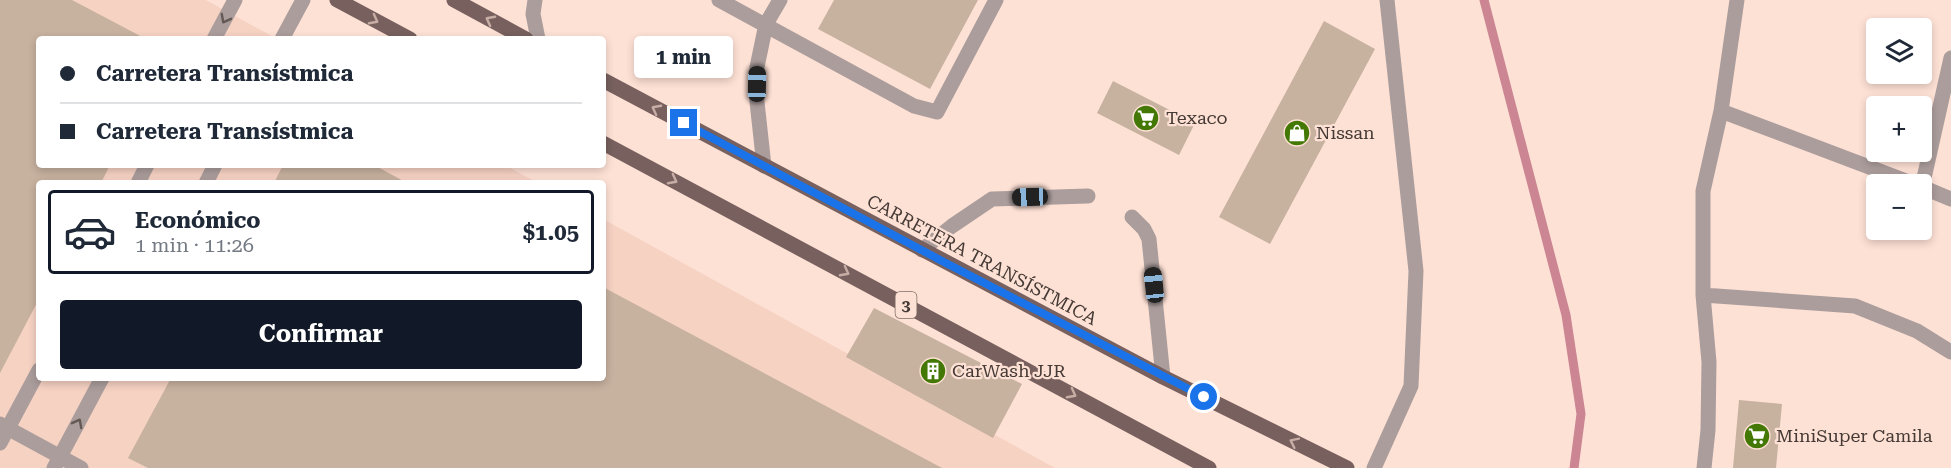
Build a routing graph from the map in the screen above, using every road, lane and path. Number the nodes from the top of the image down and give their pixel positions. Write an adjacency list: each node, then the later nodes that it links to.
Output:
1 (235, 0): 12 (street, one-way to 12)
2 (303, 0): 13 (street)
3 (337, 0): 14 (main road, one-way to 14)
4 (454, 0): 15 (main road, one-way to 4)
5 (535, 0): 16 (street)
6 (719, 0): 11 (street)
7 (780, 0): 11 (street)
8 (996, 0): 11 (street)
9 (1387, 0): 40 (street)
10 (1737, 0): 19 (street)
11 (766, 24): 21 (street)
12 (216, 36)
13 (284, 36)
14 (404, 36)
15 (520, 36)
16 (537, 36)
17 (1951, 58): 23 (street)
18 (606, 82): 21 (main road, CARRETERA TRANSÍSTMICA, one-way to 18)
19 (1721, 111): 22 (street); 29 (street)
20 (606, 145): 38 (main road, 3, one-way to 38)
21 (764, 166): 28 (main road, CARRETERA TRANSÍSTMICA)
22 (1888, 174)
23 (1925, 174)
24 (1932, 191): 26 (street)
25 (1088, 196): 28 (street)
26 (1951, 199)
27 (1132, 217): 32 (street)
28 (922, 250): 32 (main road, CARRETERA TRANSÍSTMICA)
29 (1703, 295): 30 (street); 41 (street)
30 (1951, 352)
31 (36, 375): 34 (street)
32 (1163, 377): 39 (main road, CARRETERA TRANSÍSTMICA, one-way to 32)
33 (100, 381): 36 (street, one-way to 33)
34 (4, 427): 35 (street); 36 (street)
35 (0, 443)
36 (57, 462): 37 (street)
37 (81, 468)
38 (1209, 468)
39 (1347, 468)
40 (1374, 468)
41 (1704, 468)

